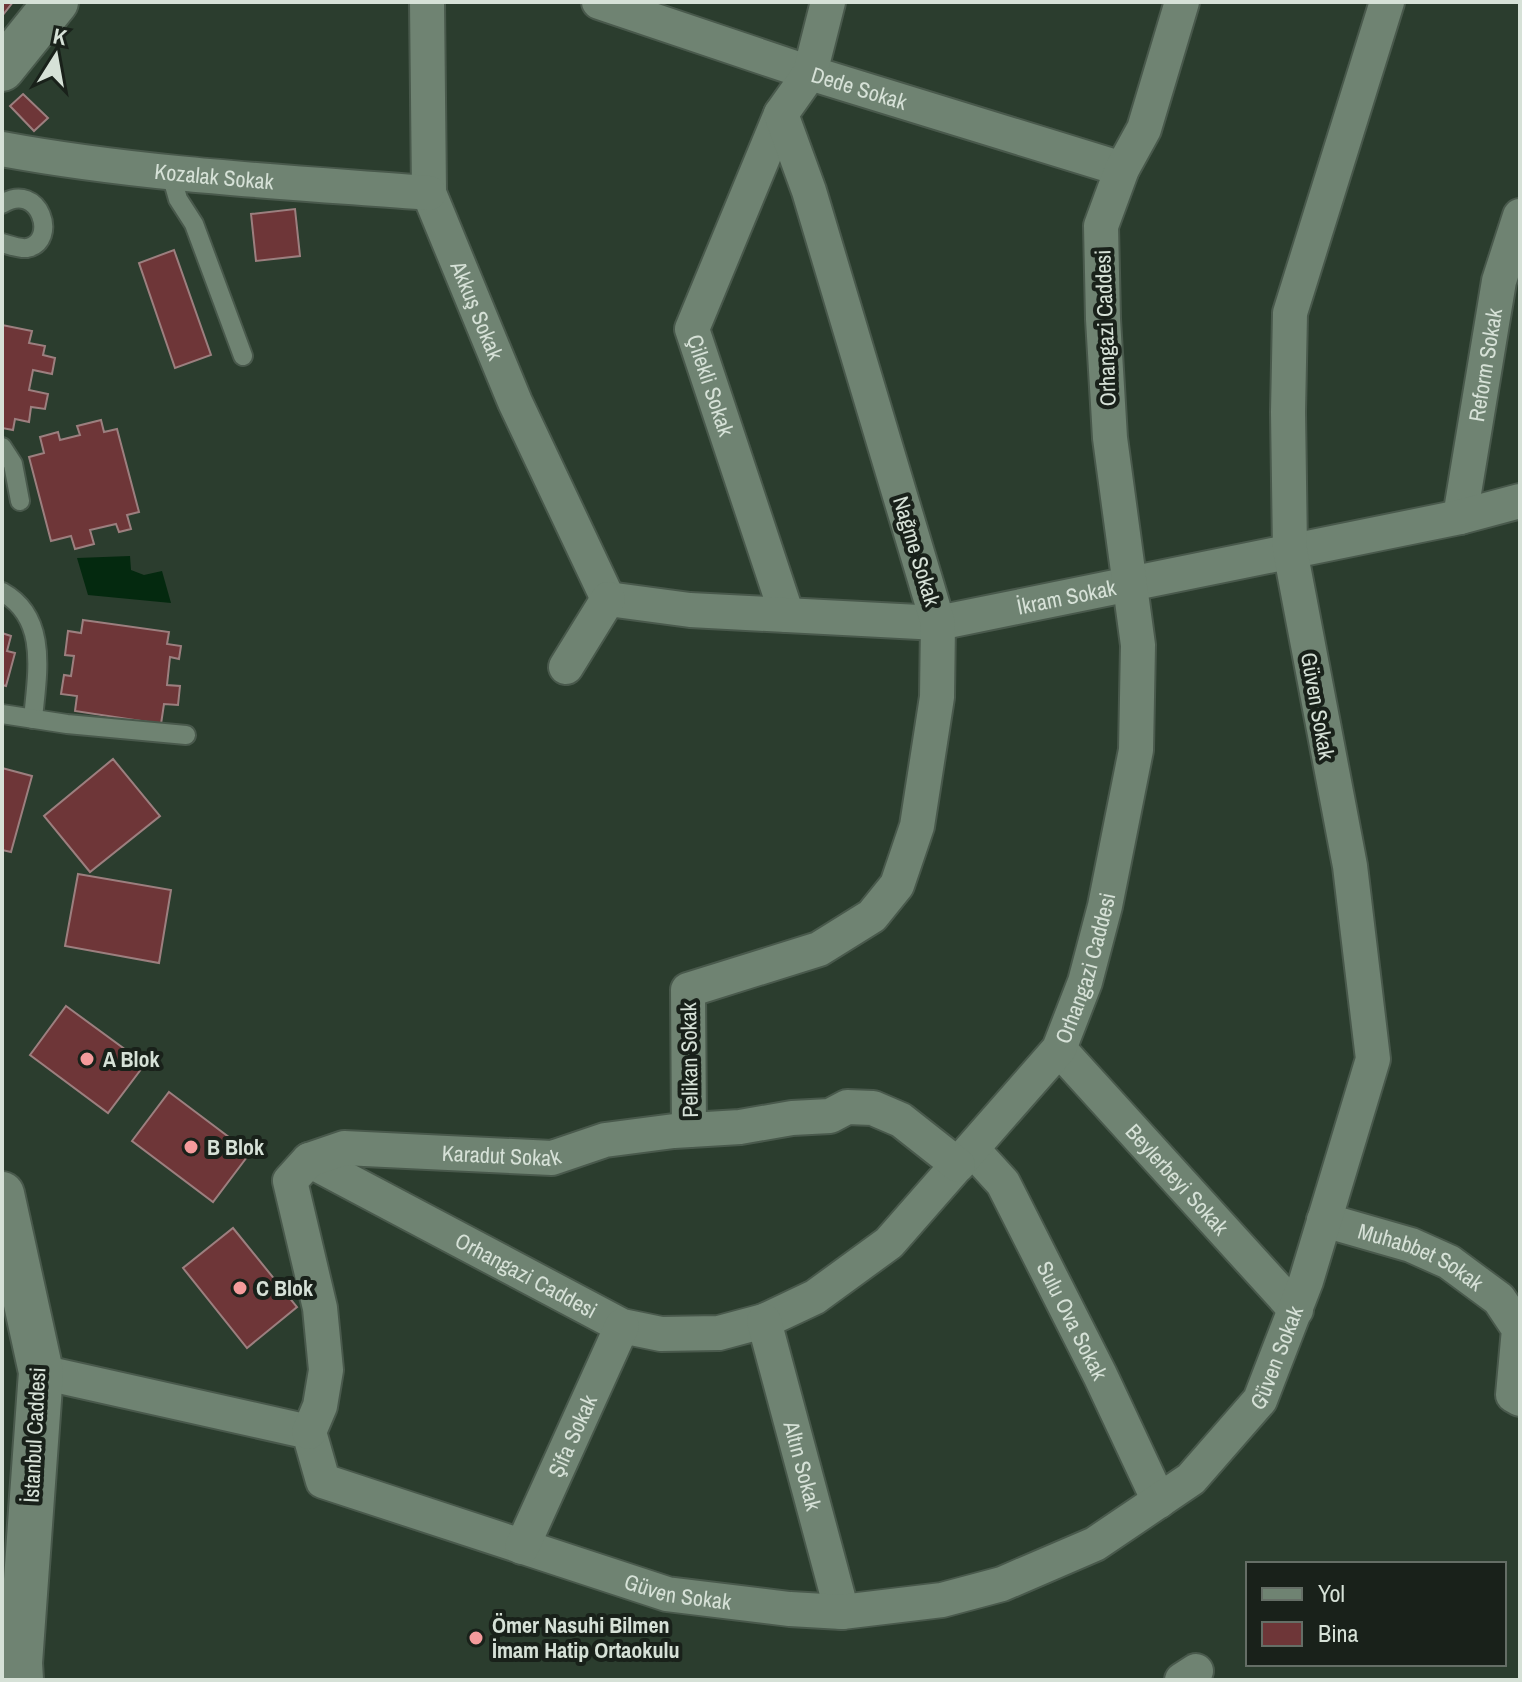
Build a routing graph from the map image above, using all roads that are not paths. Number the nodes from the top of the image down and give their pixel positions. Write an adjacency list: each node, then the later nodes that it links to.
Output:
1 (56, 2): 7 (street)
2 (427, 2): 13 (street, Akkuş Sokak)
3 (599, 2): 8 (street, Dede Sokak)
4 (828, 2): 8 (street)
5 (1182, 2): 11 (street, Orhangazi Caddesi)
6 (1387, 2): 23 (street, Güven Sokak)
7 (2, 69)
8 (810, 73): 9 (street); 11 (street, Dede Sokak)
9 (781, 114): 27 (street, Çilekli Sokak); 28 (street, Nağme Sokak)
10 (2, 149): 12 (street, Kozalak Sokak)
11 (1122, 169): 24 (street, Orhangazi Caddesi)
12 (170, 171): 13 (street, Kozalak Sokak); 18 (lane)
13 (429, 193): 26 (street, Akkuş Sokak)
14 (2, 204): 16 (lane)
15 (1520, 216): 17 (street, Reform Sokak)
16 (2, 243)
17 (1509, 279): 22 (street, Reform Sokak)
18 (243, 356)
19 (2, 447): 20 (lane)
20 (20, 501)
21 (1520, 501): 22 (street, İkram Sokak)
22 (1460, 517): 23 (street, İkram Sokak)
23 (1290, 550): 24 (street, İkram Sokak); 39 (street, Güven Sokak)
24 (1128, 584): 28 (street, İkram Sokak); 34 (street, Orhangazi Caddesi)
25 (2, 592): 31 (lane)
26 (608, 599): 27 (street, İkram Sokak); 29 (street)
27 (787, 615): 28 (street, İkram Sokak)
28 (938, 623): 33 (street, Nağme Sokak)
29 (566, 667)
30 (2, 714): 31 (lane)
31 (33, 719): 32 (lane)
32 (186, 735)
33 (688, 990): 35 (street, Pelikan Sokak)
34 (1059, 1049): 36 (street, Orhangazi Caddesi); 40 (street, Beylerbeyi Sokak)
35 (689, 1130): 36 (street, Karadut Sokak); 37 (street, Karadut Sokak)
36 (965, 1157): 41 (street, Orhangazi Caddesi); 46 (street, Sulu Ova Sokak)
37 (309, 1160): 42 (street, Orhangazi Caddesi); 45 (street)
38 (2, 1194): 43 (street, İstanbul Caddesi)
39 (1324, 1220): 40 (street, Güven Sokak); 44 (street, Muhabbet Sokak)
40 (1296, 1310): 46 (street, Güven Sokak)
41 (764, 1321): 42 (street, Orhangazi Caddesi); 48 (street, Altın Sokak)
42 (622, 1326): 47 (street, Şifa Sokak)
43 (41, 1372): 45 (street); 49 (street, İstanbul Caddesi)
44 (1520, 1399)
45 (309, 1432): 47 (street, Güven Sokak)
46 (1159, 1501): 48 (street, Güven Sokak)
47 (522, 1547): 48 (street, Güven Sokak)
48 (842, 1612)
49 (21, 1680)

